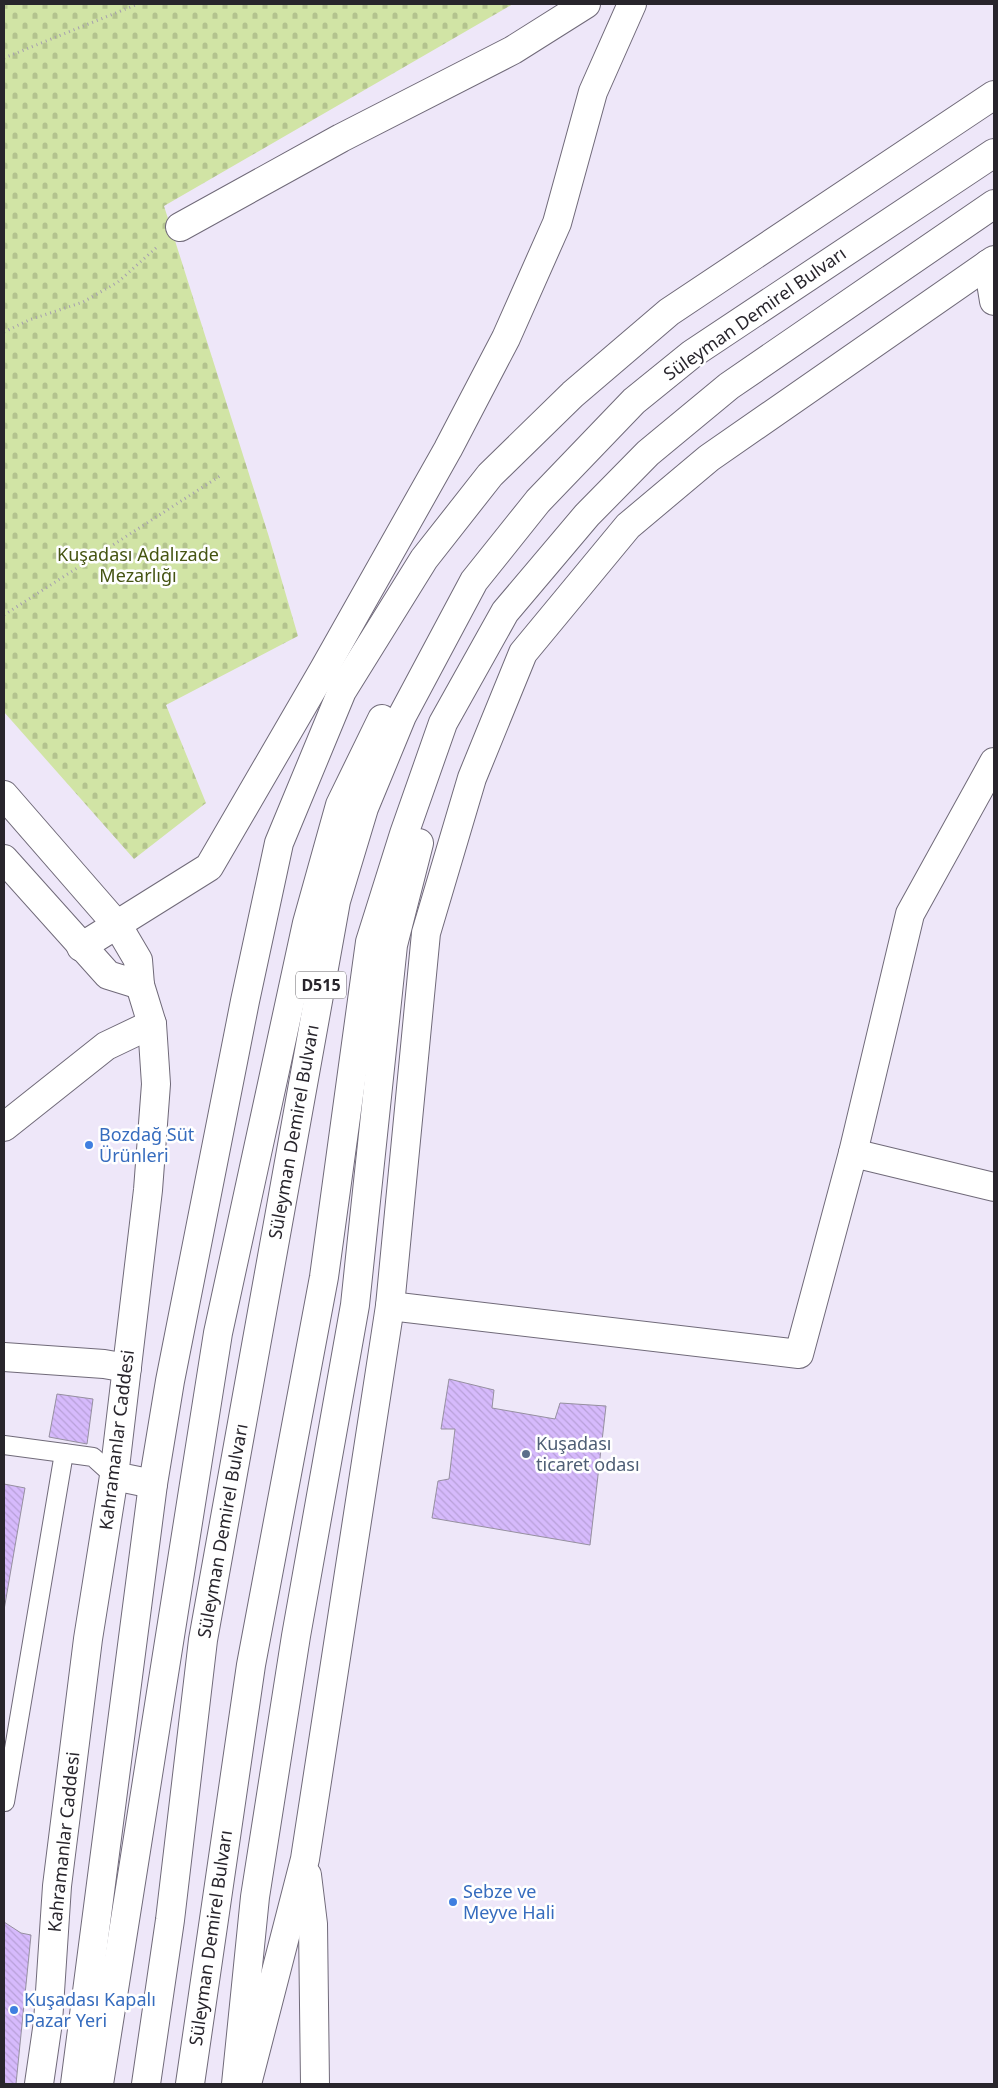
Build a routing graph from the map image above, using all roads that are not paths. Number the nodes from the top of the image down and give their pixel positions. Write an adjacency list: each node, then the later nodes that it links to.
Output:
1 (586, 4): 6 (main road)
2 (632, 4): 14 (main road)
3 (994, 95): 27 (main road)
4 (994, 153): 9 (main road, Süleyman Demirel Bulvarı / D515)
5 (994, 204): 10 (main road, Süleyman Demirel Bulvarı / D515)
6 (180, 227)
7 (991, 262): 8 (main road); 21 (main road)
8 (994, 301)
9 (474, 581): 32 (main road); 33 (main road, Süleyman Demirel Bulvarı / D515)
10 (443, 723): 34 (main road, Süleyman Demirel Bulvarı / D515); 35 (main road)
11 (994, 762): 19 (main road)
12 (4, 795): 14 (main road)
13 (4, 859): 15 (main road)
14 (117, 925): 15 (main road); 16 (main road, Kahramanlar Caddesi)
15 (82, 947): 16 (main road)
16 (140, 985): 17 (main road, Kahramanlar Caddesi)
17 (152, 1024): 18 (main road); 23 (main road, Kahramanlar Caddesi)
18 (4, 1127)
19 (854, 1153): 20 (main road); 21 (main road)
20 (994, 1186)
21 (390, 1306): 29 (main road)
22 (4, 1357): 23 (main road)
23 (127, 1368): 26 (main road, Kahramanlar Caddesi)
24 (4, 1445): 25 (lane)
25 (64, 1453): 26 (lane); 28 (lane)
26 (114, 1476): 27 (main road); 30 (main road, Kahramanlar Caddesi)
27 (153, 1484): 31 (main road)
28 (6, 1802)
29 (305, 1858): 36 (main road); 37 (main road)
30 (39, 2084)
31 (75, 2084)
32 (99, 2084)
33 (146, 2084)
34 (190, 2084)
35 (236, 2084)
36 (247, 2084)
37 (315, 2084)

